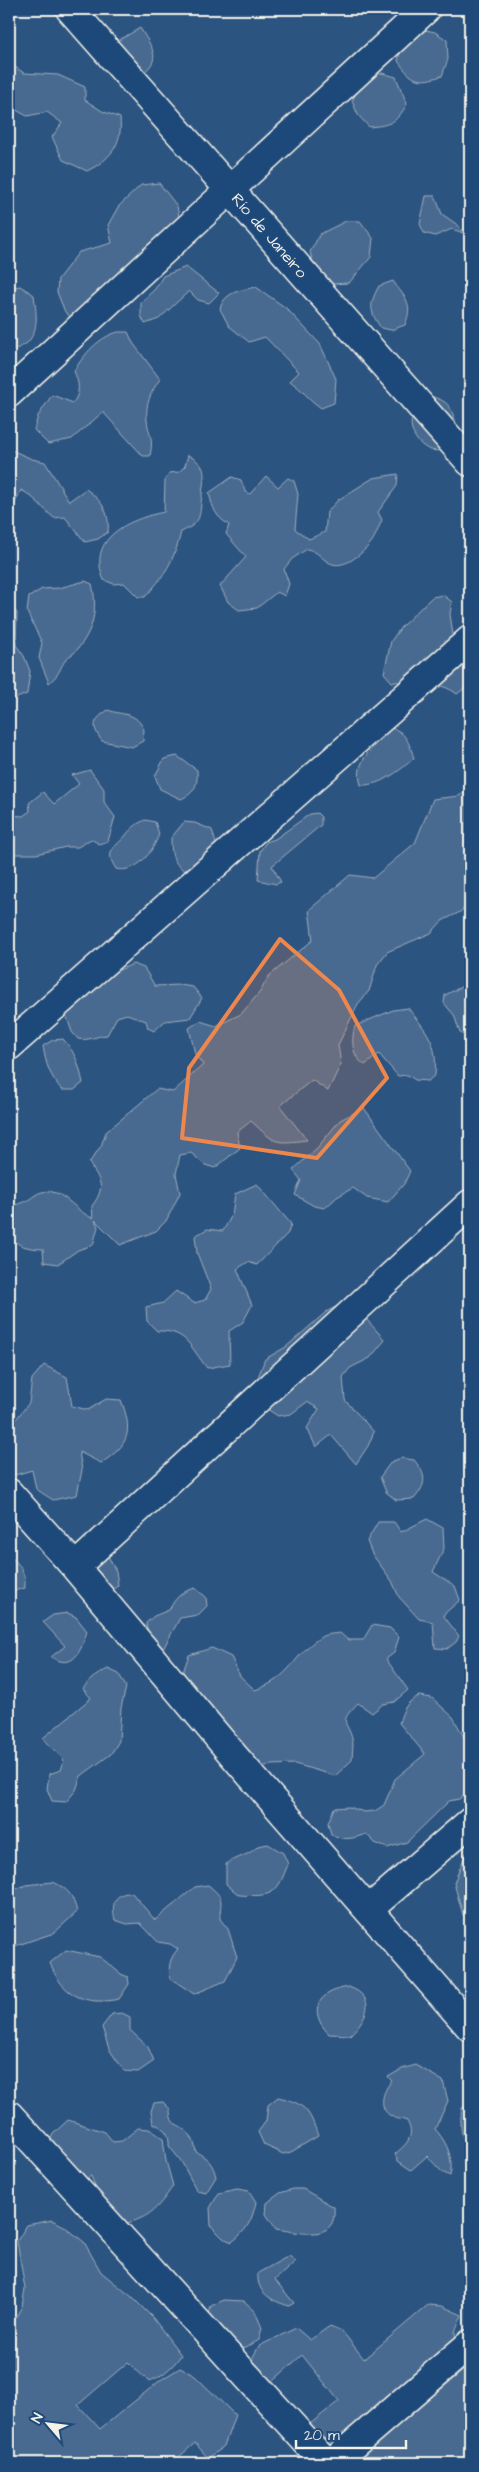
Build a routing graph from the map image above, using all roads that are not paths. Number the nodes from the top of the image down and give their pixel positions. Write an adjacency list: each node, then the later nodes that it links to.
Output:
1 (70, 9): 3 (street, Río de Janeiro)
2 (426, 9): 3 (street)
3 (230, 190): 4 (street); 5 (street, Río de Janeiro)
4 (9, 393)
5 (470, 462)
6 (470, 640): 7 (street)
7 (9, 1046)
8 (470, 1204): 10 (street)
9 (9, 1493): 10 (street)
10 (75, 1567): 12 (street)
11 (470, 1822): 12 (street)
12 (368, 1910): 13 (street)
13 (470, 2027)
14 (9, 2115): 16 (street)
15 (470, 2344): 17 (street)
16 (326, 2463)
17 (332, 2463)

